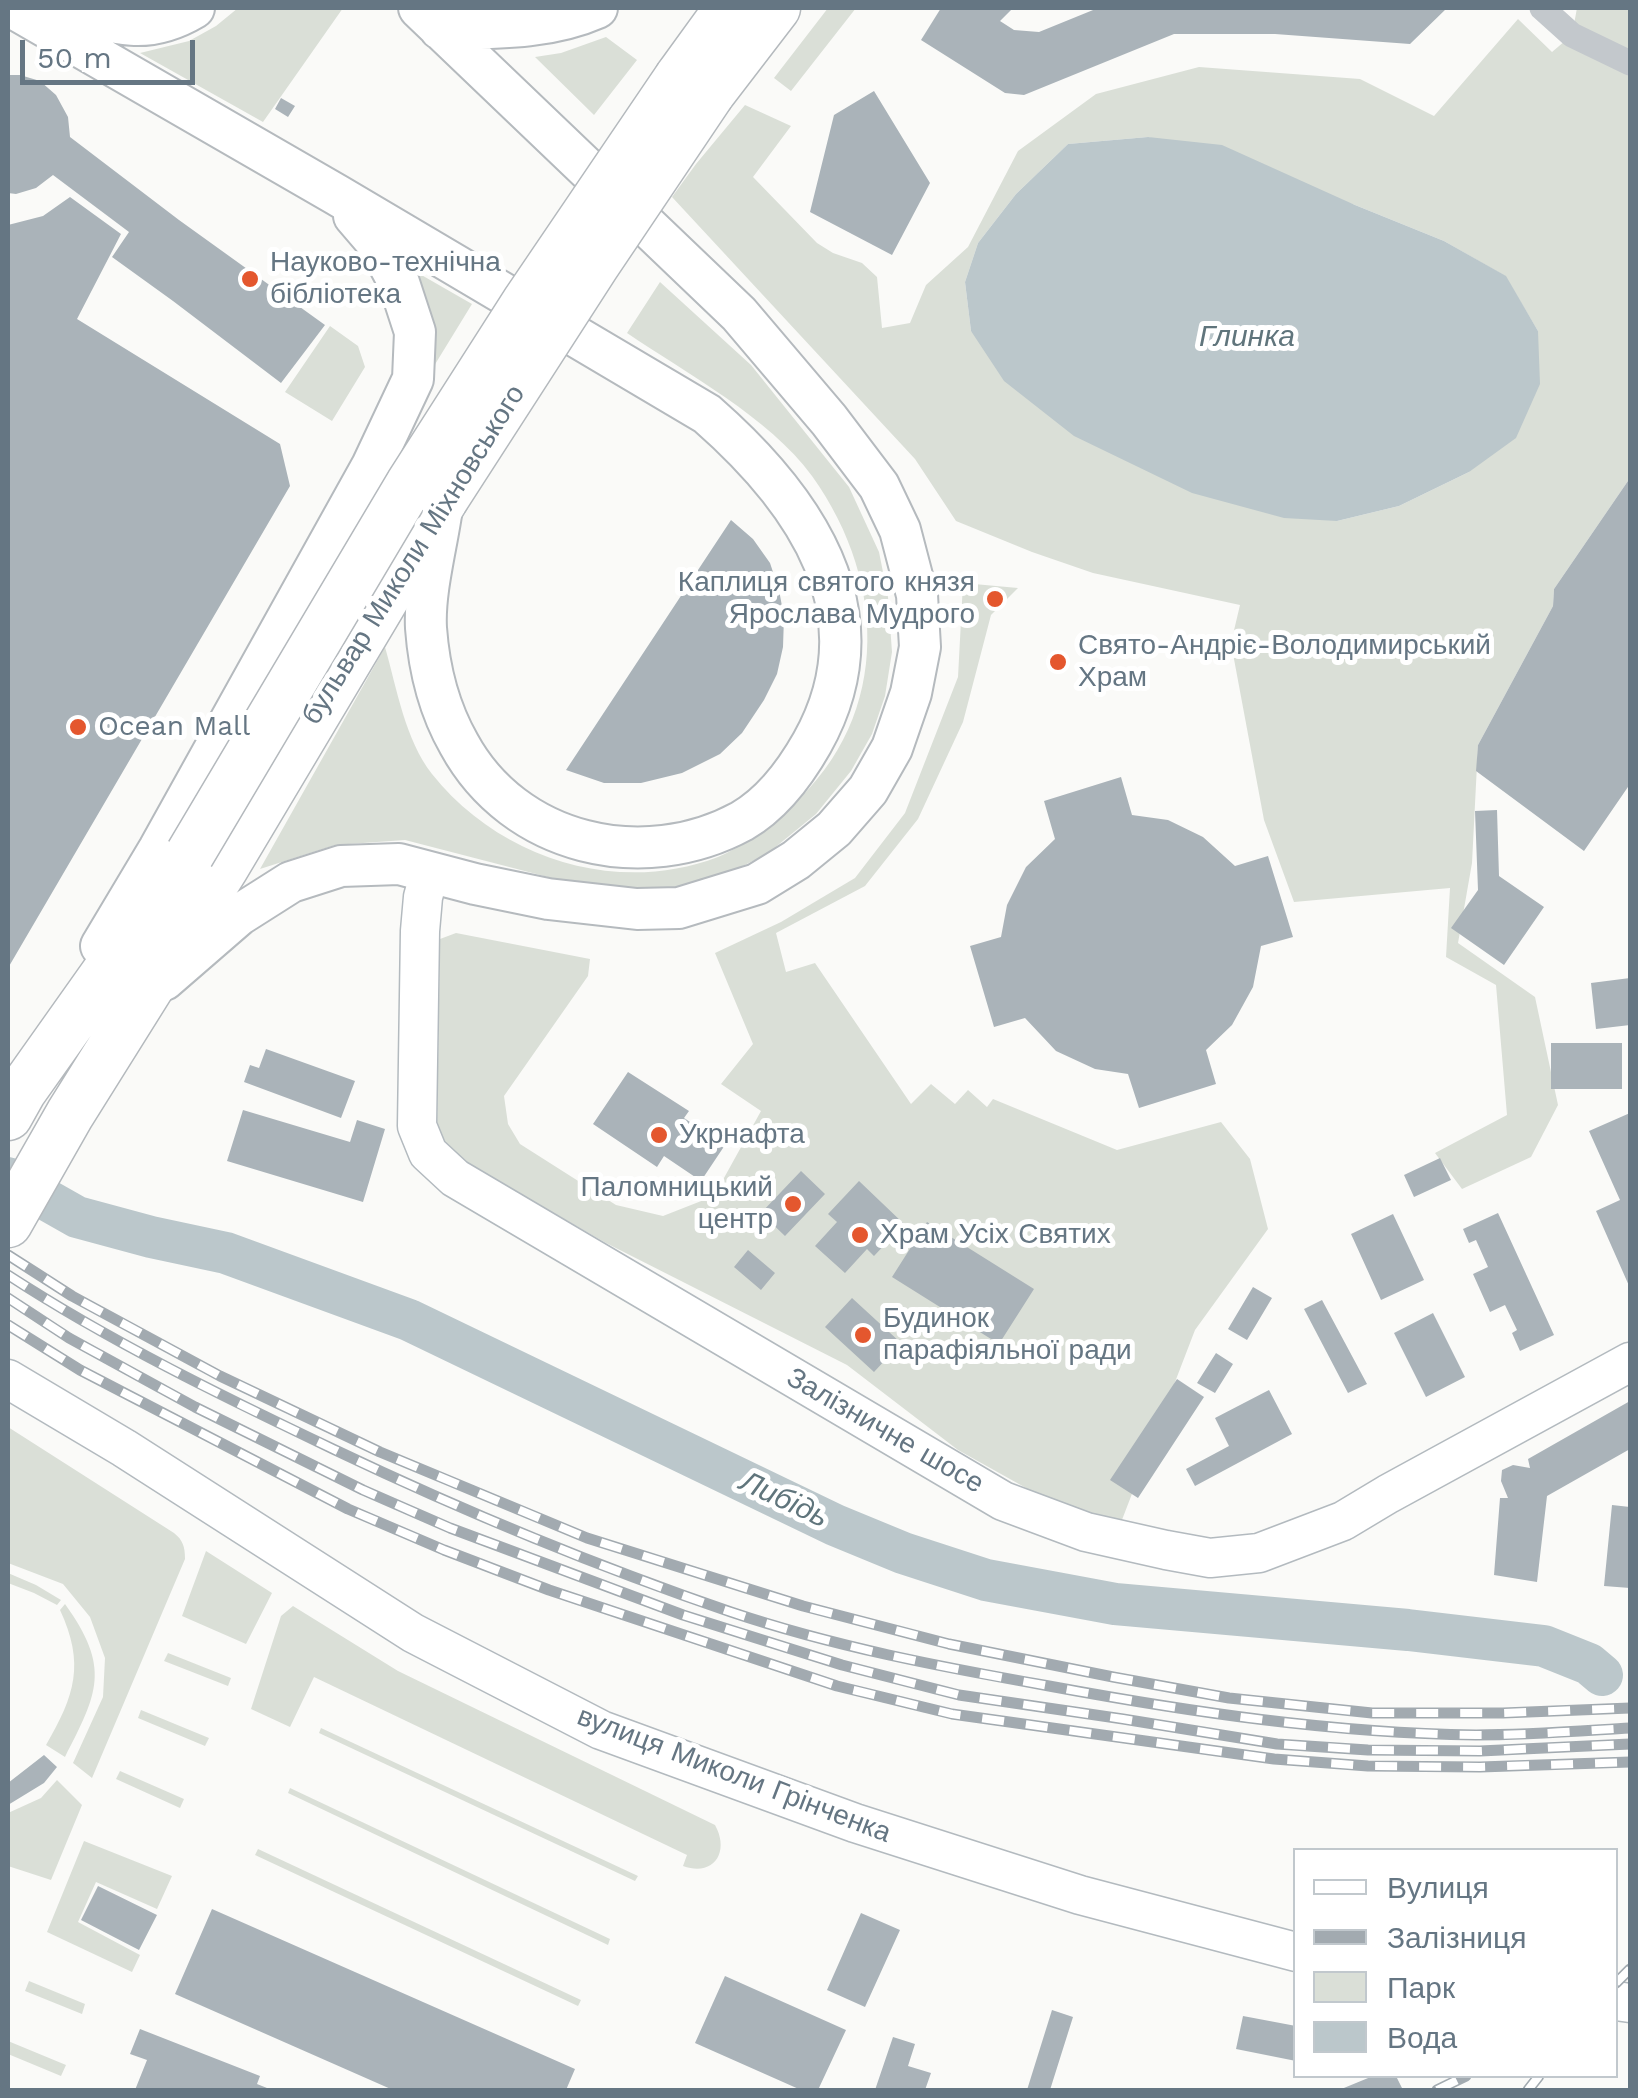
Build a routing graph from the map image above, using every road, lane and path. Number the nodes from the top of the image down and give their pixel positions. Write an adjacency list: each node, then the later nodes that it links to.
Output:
1 (13, 8): 11 (main road)
2 (67, 8): 3 (main road)
3 (194, 8)
4 (597, 8): 8 (main road)
5 (729, 8): 10 (highway, бульвар Миколи Міхновського)
6 (776, 8): 10 (highway, бульвар Миколи Міхновського)
7 (1542, 8): 9 (street)
8 (429, 18): 14 (main road)
9 (1630, 63)
10 (695, 86): 12 (highway, бульвар Миколи Міхновського, bridge); 13 (highway, бульвар Миколи Міхновського, bridge)
11 (337, 195): 12 (main road); 16 (main road)
12 (444, 499): 13 (highway, бульвар Миколи Міхновського)
13 (207, 861): 15 (highway, бульвар Миколи Міхновського); 16 (highway, бульвар Миколи Міхновського)
14 (430, 872): 15 (main road); 19 (street, Залізничне шосе)
15 (140, 1001): 18 (highway, бульвар Миколи Міхновського)
16 (69, 1023): 17 (highway, бульвар Миколи Міхновського)
17 (14, 1104)
18 (8, 1223)
19 (1630, 1362)
20 (8, 1379): 21 (street, вулиця Миколи Грінченка)
21 (1293, 1951)

